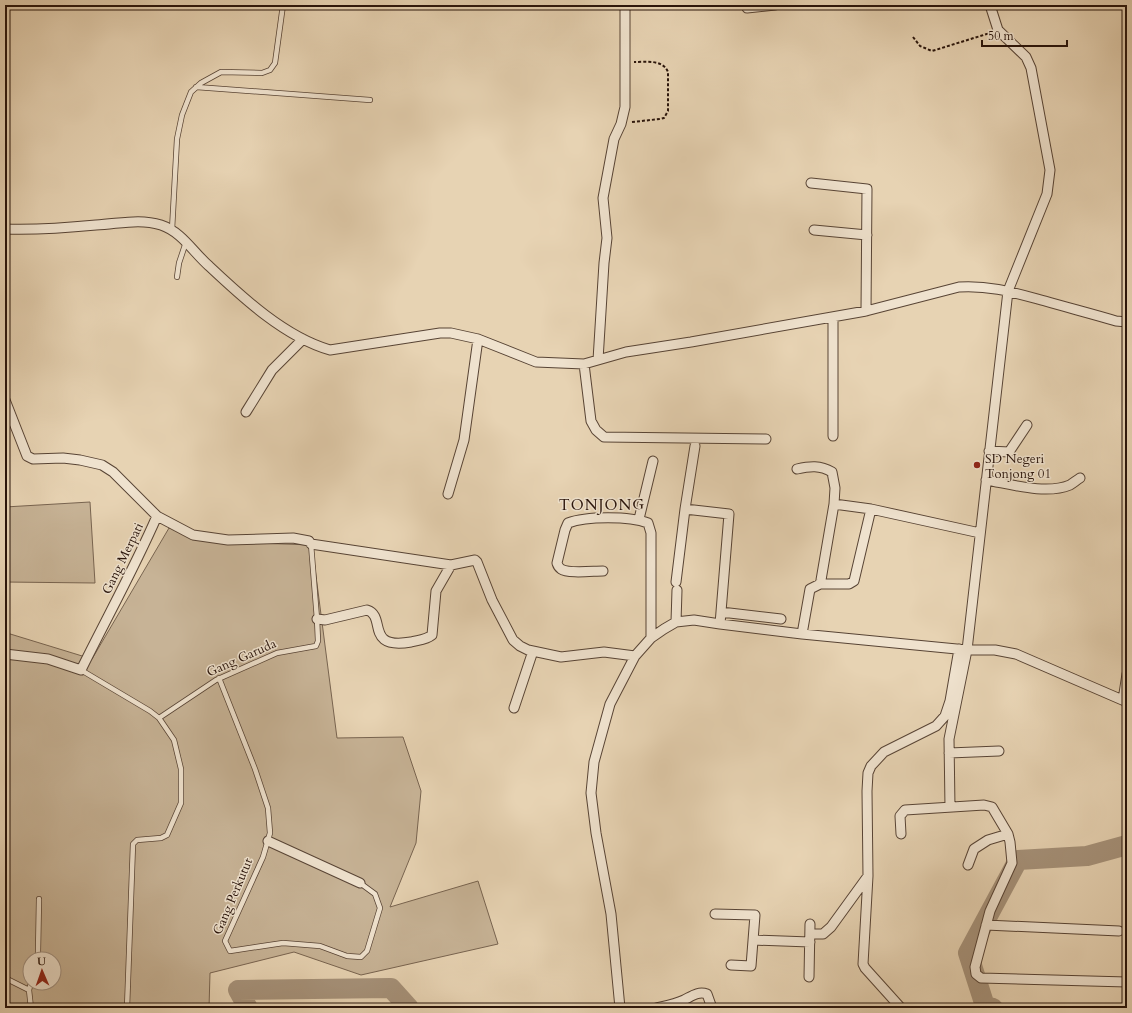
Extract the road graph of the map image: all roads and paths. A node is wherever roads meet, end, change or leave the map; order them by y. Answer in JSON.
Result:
{"nodes":[{"id":1,"x":283,"y":5,"type":"edge"},
{"id":2,"x":625,"y":5,"type":"edge"},
{"id":3,"x":747,"y":5,"type":"edge"},
{"id":4,"x":775,"y":5,"type":"edge"},
{"id":5,"x":990,"y":5,"type":"edge"},
{"id":6,"x":998,"y":30,"type":"junction"},
{"id":7,"x":913,"y":37,"type":"dead end"},
{"id":8,"x":625,"y":62,"type":"junction"},
{"id":9,"x":196,"y":87,"type":"junction"},
{"id":10,"x":370,"y":100,"type":"dead end"},
{"id":11,"x":621,"y":124,"type":"junction"},
{"id":12,"x":811,"y":183,"type":"dead end"},
{"id":13,"x":5,"y":229,"type":"edge"},
{"id":14,"x":172,"y":230,"type":"junction"},
{"id":15,"x":814,"y":230,"type":"dead end"},
{"id":16,"x":867,"y":235,"type":"junction"},
{"id":17,"x":186,"y":241,"type":"junction"},
{"id":18,"x":178,"y":277,"type":"dead end"},
{"id":19,"x":1008,"y":291,"type":"junction"},
{"id":20,"x":866,"y":311,"type":"junction"},
{"id":21,"x":833,"y":317,"type":"junction"},
{"id":22,"x":1127,"y":322,"type":"edge"},
{"id":23,"x":303,"y":339,"type":"junction"},
{"id":24,"x":478,"y":339,"type":"junction"},
{"id":25,"x":598,"y":360,"type":"junction"},
{"id":26,"x":584,"y":364,"type":"junction"},
{"id":27,"x":5,"y":400,"type":"edge"},
{"id":28,"x":246,"y":412,"type":"dead end"},
{"id":29,"x":1027,"y":425,"type":"dead end"},
{"id":30,"x":833,"y":436,"type":"dead end"},
{"id":31,"x":766,"y":439,"type":"dead end"},
{"id":32,"x":695,"y":446,"type":"dead end"},
{"id":33,"x":989,"y":451,"type":"junction"},
{"id":34,"x":652,"y":461,"type":"dead end"},
{"id":35,"x":797,"y":469,"type":"dead end"},
{"id":36,"x":1080,"y":478,"type":"dead end"},
{"id":37,"x":986,"y":480,"type":"junction"},
{"id":38,"x":448,"y":494,"type":"dead end"},
{"id":39,"x":834,"y":504,"type":"junction"},
{"id":40,"x":685,"y":509,"type":"junction"},
{"id":41,"x":871,"y":510,"type":"junction"},
{"id":42,"x":157,"y":516,"type":"junction"},
{"id":43,"x":639,"y":519,"type":"junction"},
{"id":44,"x":980,"y":533,"type":"junction"},
{"id":45,"x":311,"y":544,"type":"junction"},
{"id":46,"x":451,"y":565,"type":"junction"},
{"id":47,"x":603,"y":571,"type":"dead end"},
{"id":48,"x":820,"y":584,"type":"junction"},
{"id":49,"x":721,"y":612,"type":"junction"},
{"id":50,"x":317,"y":619,"type":"junction"},
{"id":51,"x":781,"y":619,"type":"dead end"},
{"id":52,"x":676,"y":622,"type":"junction"},
{"id":53,"x":720,"y":624,"type":"junction"},
{"id":54,"x":802,"y":634,"type":"junction"},
{"id":55,"x":651,"y":638,"type":"junction"},
{"id":56,"x":963,"y":649,"type":"junction"},
{"id":57,"x":533,"y":651,"type":"junction"},
{"id":58,"x":5,"y":654,"type":"edge"},
{"id":59,"x":635,"y":656,"type":"junction"},
{"id":60,"x":81,"y":670,"type":"junction"},
{"id":61,"x":1127,"y":674,"type":"edge"},
{"id":62,"x":219,"y":678,"type":"junction"},
{"id":63,"x":1125,"y":701,"type":"edge"},
{"id":64,"x":514,"y":708,"type":"dead end"},
{"id":65,"x":159,"y":718,"type":"junction"},
{"id":66,"x":999,"y":751,"type":"dead end"},
{"id":67,"x":949,"y":753,"type":"junction"},
{"id":68,"x":950,"y":807,"type":"junction"},
{"id":69,"x":901,"y":834,"type":"dead end"},
{"id":70,"x":1009,"y":838,"type":"junction"},
{"id":71,"x":268,"y":841,"type":"junction"},
{"id":72,"x":968,"y":864,"type":"dead end"},
{"id":73,"x":868,"y":876,"type":"junction"},
{"id":74,"x":360,"y":883,"type":"joint"},
{"id":75,"x":39,"y":899,"type":"dead end"},
{"id":76,"x":715,"y":914,"type":"dead end"},
{"id":77,"x":810,"y":924,"type":"dead end"},
{"id":78,"x":986,"y":926,"type":"junction"},
{"id":79,"x":1119,"y":931,"type":"dead end"},
{"id":80,"x":810,"y":938,"type":"junction"},
{"id":81,"x":753,"y":940,"type":"junction"},
{"id":82,"x":38,"y":951,"type":"edge"},
{"id":83,"x":731,"y":965,"type":"dead end"},
{"id":84,"x":810,"y":977,"type":"dead end"},
{"id":85,"x":5,"y":978,"type":"edge"},
{"id":86,"x":1127,"y":982,"type":"edge"},
{"id":87,"x":22,"y":986,"type":"edge"},
{"id":88,"x":29,"y":991,"type":"edge"},
{"id":89,"x":31,"y":1008,"type":"edge"},
{"id":90,"x":127,"y":1008,"type":"edge"},
{"id":91,"x":620,"y":1008,"type":"edge"},
{"id":92,"x":656,"y":1008,"type":"edge"},
{"id":93,"x":712,"y":1008,"type":"edge"},
{"id":94,"x":901,"y":1008,"type":"edge"}],
"edges":[{"from":1,"to":9,"type":"lane"},
{"from":2,"to":8,"type":"street"},
{"from":3,"to":4,"type":"street"},
{"from":5,"to":6,"type":"street"},
{"from":6,"to":7,"type":"path"},
{"from":6,"to":19,"type":"street"},
{"from":8,"to":11,"type":"street"},
{"from":8,"to":11,"type":"path"},
{"from":9,"to":10,"type":"lane"},
{"from":9,"to":14,"type":"lane"},
{"from":11,"to":25,"type":"street"},
{"from":12,"to":16,"type":"street"},
{"from":13,"to":14,"type":"street"},
{"from":14,"to":17,"type":"street"},
{"from":15,"to":16,"type":"street"},
{"from":16,"to":20,"type":"street"},
{"from":17,"to":18,"type":"lane"},
{"from":17,"to":23,"type":"street"},
{"from":19,"to":20,"type":"street"},
{"from":19,"to":22,"type":"street"},
{"from":19,"to":33,"type":"street"},
{"from":20,"to":21,"type":"street"},
{"from":21,"to":25,"type":"street"},
{"from":21,"to":30,"type":"street"},
{"from":23,"to":24,"type":"street"},
{"from":23,"to":28,"type":"street"},
{"from":24,"to":26,"type":"street"},
{"from":24,"to":38,"type":"street"},
{"from":25,"to":26,"type":"street"},
{"from":26,"to":31,"type":"street"},
{"from":27,"to":42,"type":"street"},
{"from":29,"to":33,"type":"street"},
{"from":32,"to":40,"type":"street"},
{"from":33,"to":37,"type":"street"},
{"from":34,"to":43,"type":"street"},
{"from":35,"to":39,"type":"street"},
{"from":36,"to":37,"type":"street"},
{"from":37,"to":44,"type":"street"},
{"from":39,"to":41,"type":"street"},
{"from":39,"to":48,"type":"street"},
{"from":40,"to":49,"type":"street"},
{"from":40,"to":52,"type":"street"},
{"from":41,"to":44,"type":"street"},
{"from":41,"to":48,"type":"street"},
{"from":42,"to":45,"type":"street","name":"Gang Merpati"},
{"from":42,"to":60,"type":"street","name":"Gang Merpati"},
{"from":43,"to":47,"type":"street"},
{"from":43,"to":55,"type":"street"},
{"from":44,"to":56,"type":"street"},
{"from":45,"to":46,"type":"street","name":"Gang Merpati"},
{"from":45,"to":50,"type":"lane","name":"Gang Garuda"},
{"from":46,"to":50,"type":"street"},
{"from":46,"to":57,"type":"street"},
{"from":48,"to":54,"type":"street"},
{"from":49,"to":51,"type":"street"},
{"from":49,"to":53,"type":"street"},
{"from":50,"to":62,"type":"lane","name":"Gang Garuda"},
{"from":52,"to":53,"type":"street"},
{"from":52,"to":55,"type":"street"},
{"from":53,"to":54,"type":"street"},
{"from":54,"to":56,"type":"street"},
{"from":55,"to":59,"type":"street"},
{"from":56,"to":63,"type":"street"},
{"from":56,"to":67,"type":"street"},
{"from":56,"to":73,"type":"street"},
{"from":57,"to":59,"type":"street"},
{"from":57,"to":64,"type":"street"},
{"from":58,"to":60,"type":"street"},
{"from":59,"to":91,"type":"street"},
{"from":60,"to":65,"type":"lane"},
{"from":61,"to":63,"type":"street"},
{"from":62,"to":65,"type":"lane","name":"Gang Garuda"},
{"from":62,"to":71,"type":"lane","name":"Gang Perkutut"},
{"from":65,"to":90,"type":"lane"},
{"from":66,"to":67,"type":"street"},
{"from":67,"to":68,"type":"street"},
{"from":68,"to":69,"type":"street"},
{"from":68,"to":70,"type":"street"},
{"from":70,"to":72,"type":"street"},
{"from":70,"to":78,"type":"street"},
{"from":71,"to":74,"type":"street","name":"Gang Perkutut"},
{"from":71,"to":74,"type":"lane","name":"Gang Perkutut"},
{"from":73,"to":80,"type":"street"},
{"from":73,"to":94,"type":"street"},
{"from":75,"to":82,"type":"lane"},
{"from":76,"to":81,"type":"street"},
{"from":77,"to":80,"type":"street"},
{"from":78,"to":79,"type":"street"},
{"from":78,"to":86,"type":"street"},
{"from":80,"to":81,"type":"street"},
{"from":80,"to":84,"type":"street"},
{"from":81,"to":83,"type":"street"},
{"from":85,"to":87,"type":"lane"},
{"from":88,"to":89,"type":"lane"},
{"from":92,"to":93,"type":"street"}]}
